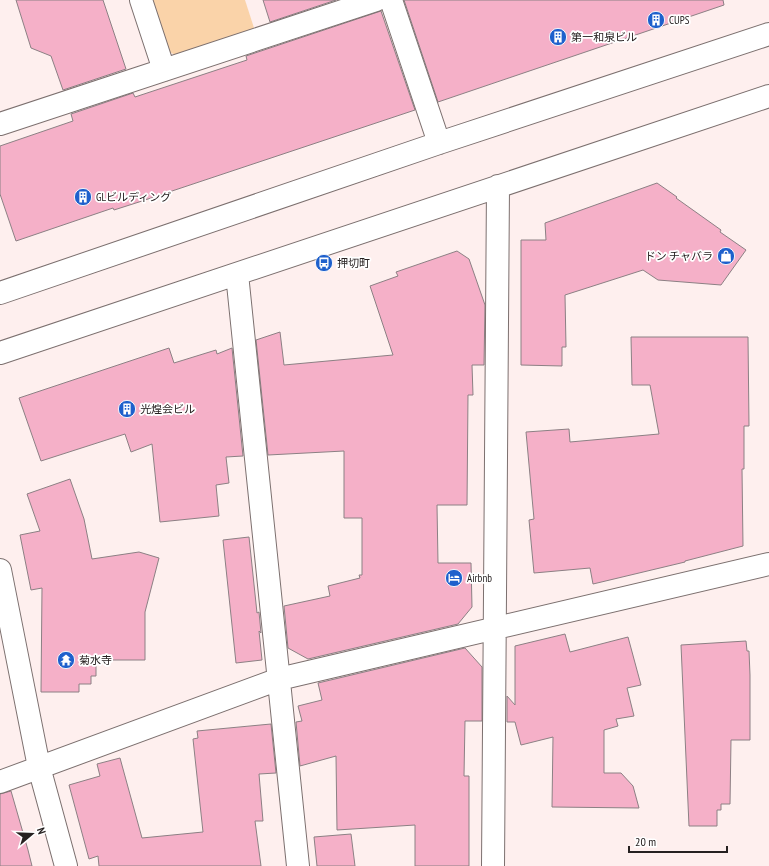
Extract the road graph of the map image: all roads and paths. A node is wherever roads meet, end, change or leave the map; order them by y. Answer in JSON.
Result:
{"nodes":[{"id":1,"x":141,"y":0,"type":"edge"},
{"id":2,"x":376,"y":0,"type":"edge"},
{"id":3,"x":391,"y":0,"type":"edge"},
{"id":4,"x":769,"y":34,"type":"edge"},
{"id":5,"x":164,"y":70,"type":"junction"},
{"id":6,"x":769,"y":96,"type":"edge"},
{"id":7,"x":0,"y":124,"type":"edge"},
{"id":8,"x":439,"y":143,"type":"junction"},
{"id":9,"x":498,"y":186,"type":"junction"},
{"id":10,"x":237,"y":274,"type":"junction"},
{"id":11,"x":0,"y":293,"type":"edge"},
{"id":12,"x":0,"y":353,"type":"edge"},
{"id":13,"x":769,"y":564,"type":"edge"},
{"id":14,"x":0,"y":570,"type":"edge"},
{"id":15,"x":495,"y":628,"type":"junction"},
{"id":16,"x":279,"y":679,"type":"junction"},
{"id":17,"x":39,"y":767,"type":"junction"},
{"id":18,"x":0,"y":782,"type":"edge"},
{"id":19,"x":66,"y":866,"type":"edge"},
{"id":20,"x":298,"y":866,"type":"edge"},
{"id":21,"x":493,"y":866,"type":"edge"}],
"edges":[{"from":1,"to":5,"type":"street"},
{"from":2,"to":5,"type":"street"},
{"from":3,"to":8,"type":"street"},
{"from":4,"to":8,"type":"street"},
{"from":5,"to":7,"type":"street"},
{"from":6,"to":9,"type":"street"},
{"from":8,"to":11,"type":"street"},
{"from":9,"to":10,"type":"street"},
{"from":9,"to":15,"type":"street"},
{"from":10,"to":12,"type":"street"},
{"from":10,"to":16,"type":"street"},
{"from":13,"to":15,"type":"street"},
{"from":14,"to":17,"type":"street"},
{"from":15,"to":16,"type":"street"},
{"from":15,"to":21,"type":"street"},
{"from":16,"to":17,"type":"street"},
{"from":16,"to":20,"type":"street"},
{"from":17,"to":18,"type":"street"},
{"from":17,"to":19,"type":"street"}]}
